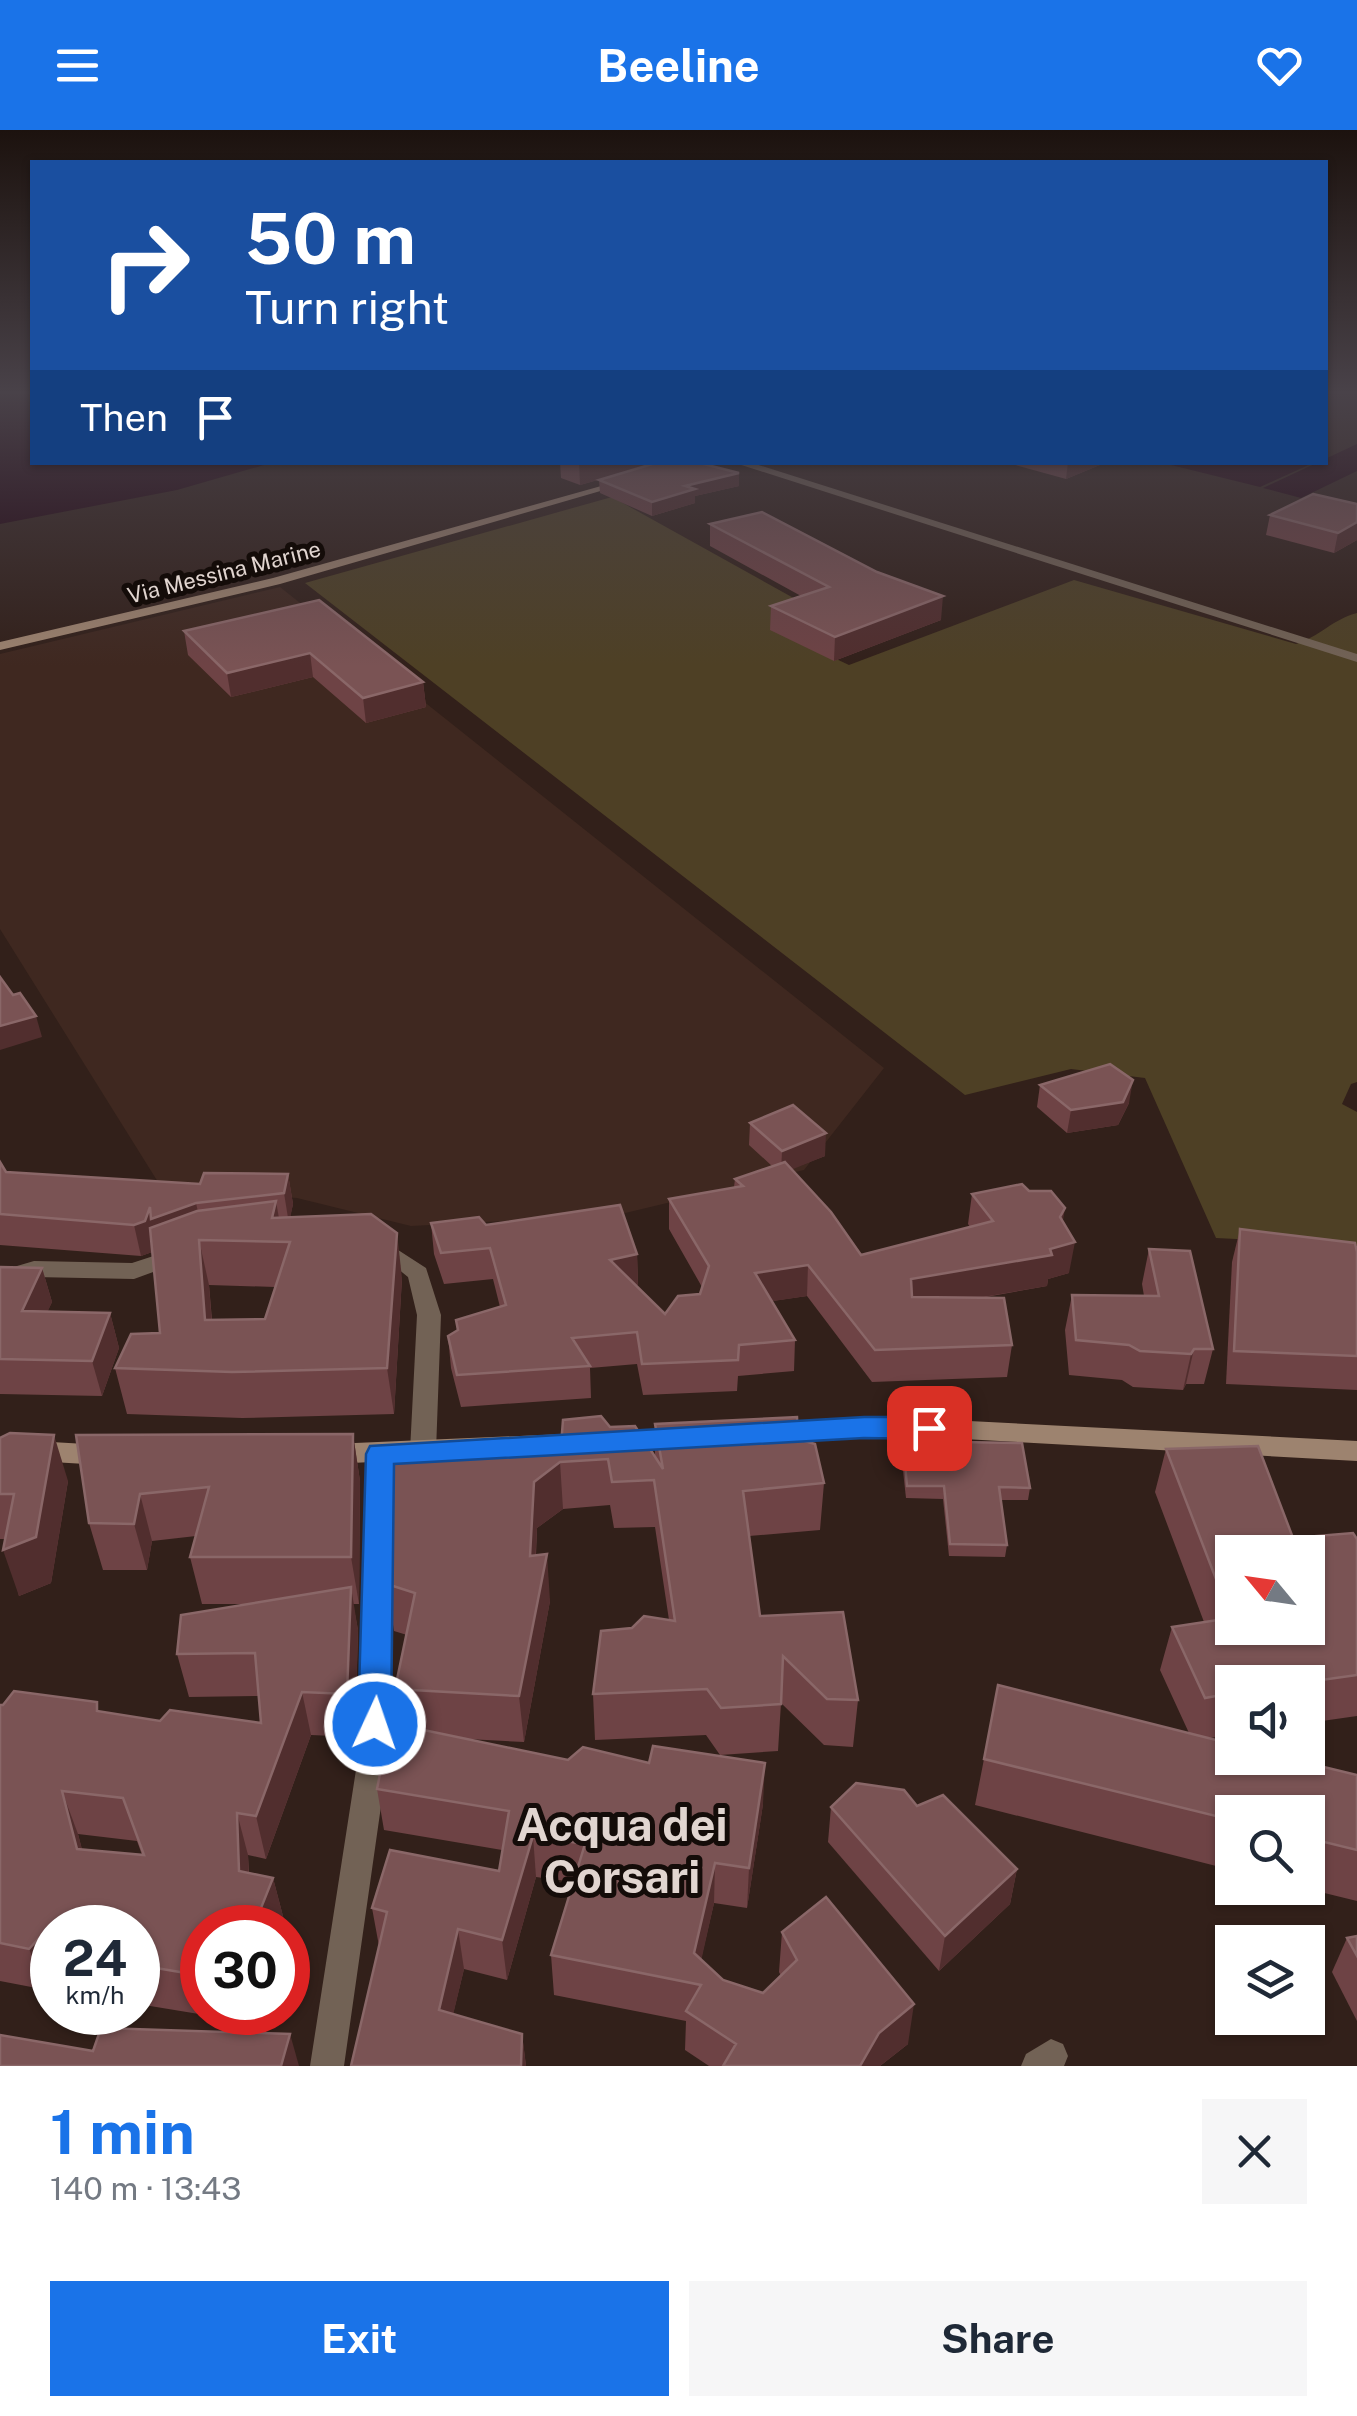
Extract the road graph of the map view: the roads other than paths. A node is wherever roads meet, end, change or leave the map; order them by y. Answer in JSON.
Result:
{"nodes":[{"id":1,"x":615,"y":485,"type":"edge"},
{"id":2,"x":811,"y":485,"type":"edge"},
{"id":3,"x":0,"y":646,"type":"edge"},
{"id":4,"x":1357,"y":658,"type":"edge"},
{"id":5,"x":348,"y":1238,"type":"edge"},
{"id":6,"x":204,"y":1245,"type":"edge"},
{"id":7,"x":0,"y":1279,"type":"edge"},
{"id":8,"x":738,"y":1434,"type":"edge"},
{"id":9,"x":699,"y":1436,"type":"edge"},
{"id":10,"x":0,"y":1450,"type":"edge"},
{"id":11,"x":423,"y":1451,"type":"junction"},
{"id":12,"x":1357,"y":1451,"type":"edge"},
{"id":13,"x":302,"y":1454,"type":"edge"},
{"id":14,"x":380,"y":1454,"type":"junction"},
{"id":15,"x":127,"y":1456,"type":"edge"},
{"id":16,"x":327,"y":2066,"type":"edge"}],
"edges":[{"from":1,"to":3,"type":"main road","name":"Via Messina Marine"},
{"from":2,"to":4,"type":"street"},
{"from":5,"to":11,"type":"street"},
{"from":6,"to":7,"type":"street"},
{"from":8,"to":12,"type":"main road"},
{"from":9,"to":11,"type":"main road"},
{"from":10,"to":15,"type":"main road"},
{"from":11,"to":14,"type":"main road"},
{"from":13,"to":14,"type":"main road"},
{"from":14,"to":16,"type":"street"}]}
